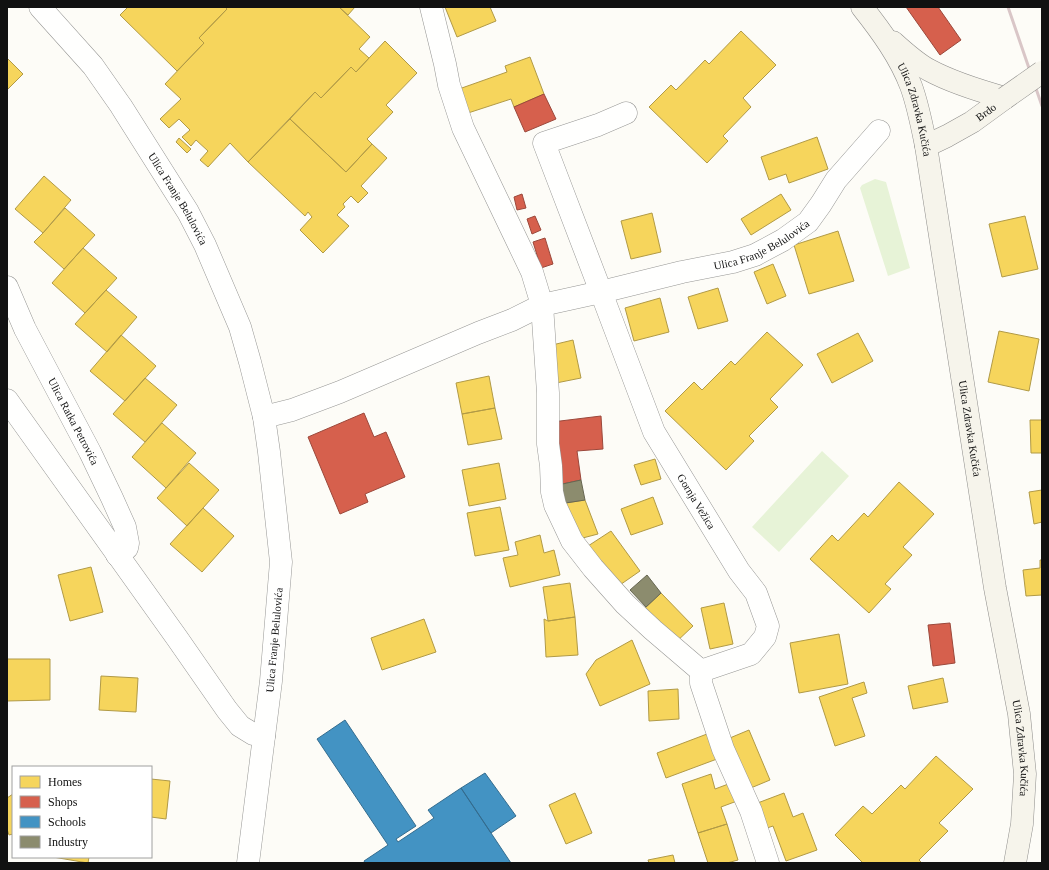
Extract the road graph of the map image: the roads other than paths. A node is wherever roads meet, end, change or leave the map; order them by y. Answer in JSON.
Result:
{"nodes":[{"id":1,"x":40,"y":7,"type":"edge"},
{"id":2,"x":431,"y":7,"type":"edge"},
{"id":3,"x":862,"y":7,"type":"edge"},
{"id":4,"x":877,"y":27,"type":"junction"},
{"id":5,"x":1042,"y":72,"type":"edge"},
{"id":6,"x":1005,"y":98,"type":"junction"},
{"id":7,"x":626,"y":113,"type":"dead end"},
{"id":8,"x":879,"y":131,"type":"dead end"},
{"id":9,"x":926,"y":146,"type":"junction"},
{"id":10,"x":7,"y":287,"type":"edge"},
{"id":11,"x":601,"y":292,"type":"junction"},
{"id":12,"x":542,"y":305,"type":"junction"},
{"id":13,"x":7,"y":400,"type":"edge"},
{"id":14,"x":264,"y":418,"type":"junction"},
{"id":15,"x":117,"y":555,"type":"junction"},
{"id":16,"x":701,"y":671,"type":"junction"},
{"id":17,"x":264,"y":736,"type":"junction"},
{"id":18,"x":248,"y":863,"type":"edge"},
{"id":19,"x":768,"y":863,"type":"edge"},
{"id":20,"x":1015,"y":863,"type":"edge"}],
"edges":[{"from":1,"to":14,"type":"street","name":"Ulica Franje Belulovića"},
{"from":2,"to":12,"type":"street"},
{"from":3,"to":4,"type":"main road","name":"Ulica Zdravka Kučića"},
{"from":4,"to":6,"type":"main road"},
{"from":4,"to":9,"type":"main road","name":"Ulica Zdravka Kučića"},
{"from":5,"to":6,"type":"main road","name":"Brdo","bridge":true},
{"from":6,"to":9,"type":"main road","name":"Brdo"},
{"from":7,"to":11,"type":"street"},
{"from":8,"to":11,"type":"street","name":"Ulica Franje Belulovića"},
{"from":9,"to":20,"type":"main road","name":"Ulica Zdravka Kučića"},
{"from":10,"to":15,"type":"street","name":"Ulica Ratka Petrovića"},
{"from":11,"to":12,"type":"street","name":"Ulica Franje Belulovića"},
{"from":11,"to":16,"type":"street","name":"Gornja Vežica"},
{"from":12,"to":14,"type":"street","name":"Ulica Franje Belulovića"},
{"from":12,"to":16,"type":"street"},
{"from":13,"to":15,"type":"street"},
{"from":14,"to":17,"type":"street","name":"Ulica Franje Belulovića"},
{"from":15,"to":17,"type":"street"},
{"from":16,"to":19,"type":"street"},
{"from":17,"to":18,"type":"street","name":"Ulica Franje Belulovića"}]}
